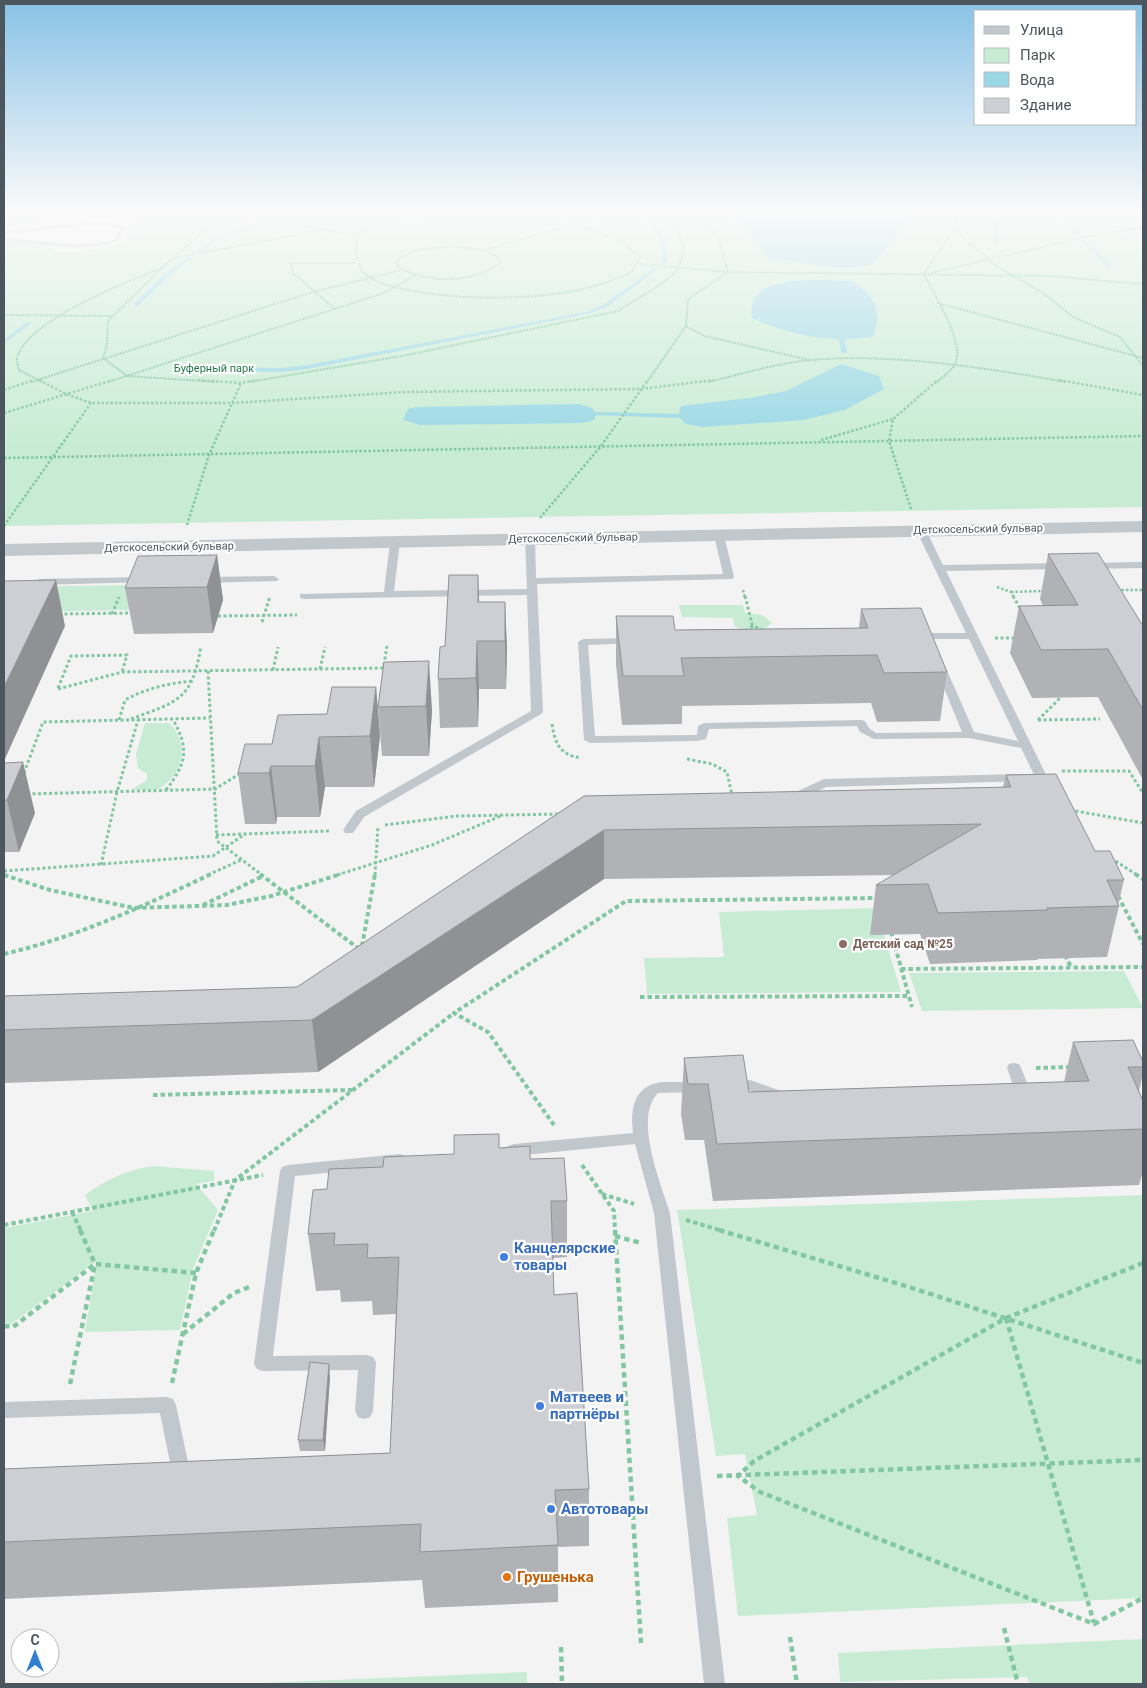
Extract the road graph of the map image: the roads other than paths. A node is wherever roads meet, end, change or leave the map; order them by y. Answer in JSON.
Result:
{"nodes":[{"id":1,"x":1143,"y":526,"type":"edge"},
{"id":2,"x":533,"y":530,"type":"junction"},
{"id":3,"x":921,"y":530,"type":"junction"},
{"id":4,"x":719,"y":535,"type":"junction"},
{"id":5,"x":395,"y":542,"type":"junction"},
{"id":6,"x":4,"y":550,"type":"edge"},
{"id":7,"x":1143,"y":565,"type":"edge"},
{"id":8,"x":940,"y":568,"type":"junction"},
{"id":9,"x":274,"y":578,"type":"road end"},
{"id":10,"x":156,"y":580,"type":"edge"},
{"id":11,"x":194,"y":580,"type":"edge"},
{"id":12,"x":32,"y":582,"type":"edge"},
{"id":13,"x":532,"y":586,"type":"junction"},
{"id":14,"x":389,"y":594,"type":"junction"},
{"id":15,"x":304,"y":596,"type":"dead end"},
{"id":16,"x":908,"y":636,"type":"edge"},
{"id":17,"x":974,"y":637,"type":"junction"},
{"id":18,"x":642,"y":641,"type":"edge"},
{"id":19,"x":931,"y":645,"type":"junction"},
{"id":20,"x":969,"y":735,"type":"junction"},
{"id":21,"x":1027,"y":746,"type":"junction"},
{"id":22,"x":1040,"y":774,"type":"junction"},
{"id":23,"x":777,"y":796,"type":"edge"},
{"id":24,"x":1067,"y":809,"type":"edge"},
{"id":25,"x":349,"y":830,"type":"road end"},
{"id":26,"x":1014,"y":1068,"type":"road end"},
{"id":27,"x":1003,"y":1093,"type":"edge"},
{"id":28,"x":796,"y":1098,"type":"edge"},
{"id":29,"x":641,"y":1138,"type":"junction"},
{"id":30,"x":500,"y":1151,"type":"edge"},
{"id":31,"x":413,"y":1159,"type":"edge"},
{"id":32,"x":4,"y":1410,"type":"edge"},
{"id":33,"x":364,"y":1411,"type":"dead end"},
{"id":34,"x":161,"y":1468,"type":"edge"},
{"id":35,"x":715,"y":1684,"type":"edge"}],
"edges":[{"from":1,"to":3,"type":"street","name":"Детскосельский бульвар"},
{"from":2,"to":4,"type":"street","name":"Детскосельский бульвар"},
{"from":2,"to":5,"type":"street","name":"Детскосельский бульвар"},
{"from":2,"to":13,"type":"lane"},
{"from":3,"to":4,"type":"street","name":"Детскосельский бульвар"},
{"from":3,"to":8,"type":"lane"},
{"from":4,"to":13,"type":"lane"},
{"from":5,"to":6,"type":"street","name":"Детскосельский бульвар"},
{"from":5,"to":14,"type":"lane"},
{"from":7,"to":8,"type":"lane"},
{"from":8,"to":17,"type":"lane"},
{"from":9,"to":11,"type":"lane"},
{"from":10,"to":12,"type":"lane"},
{"from":13,"to":14,"type":"lane"},
{"from":13,"to":25,"type":"lane"},
{"from":14,"to":15,"type":"lane"},
{"from":16,"to":19,"type":"lane"},
{"from":17,"to":19,"type":"lane"},
{"from":17,"to":21,"type":"lane"},
{"from":18,"to":20,"type":"lane"},
{"from":19,"to":20,"type":"lane"},
{"from":20,"to":21,"type":"lane"},
{"from":21,"to":22,"type":"lane"},
{"from":22,"to":23,"type":"lane"},
{"from":22,"to":24,"type":"lane"},
{"from":26,"to":27,"type":"lane"},
{"from":28,"to":29,"type":"lane"},
{"from":29,"to":30,"type":"lane"},
{"from":29,"to":35,"type":"lane"},
{"from":31,"to":33,"type":"lane"},
{"from":32,"to":34,"type":"lane"}]}
